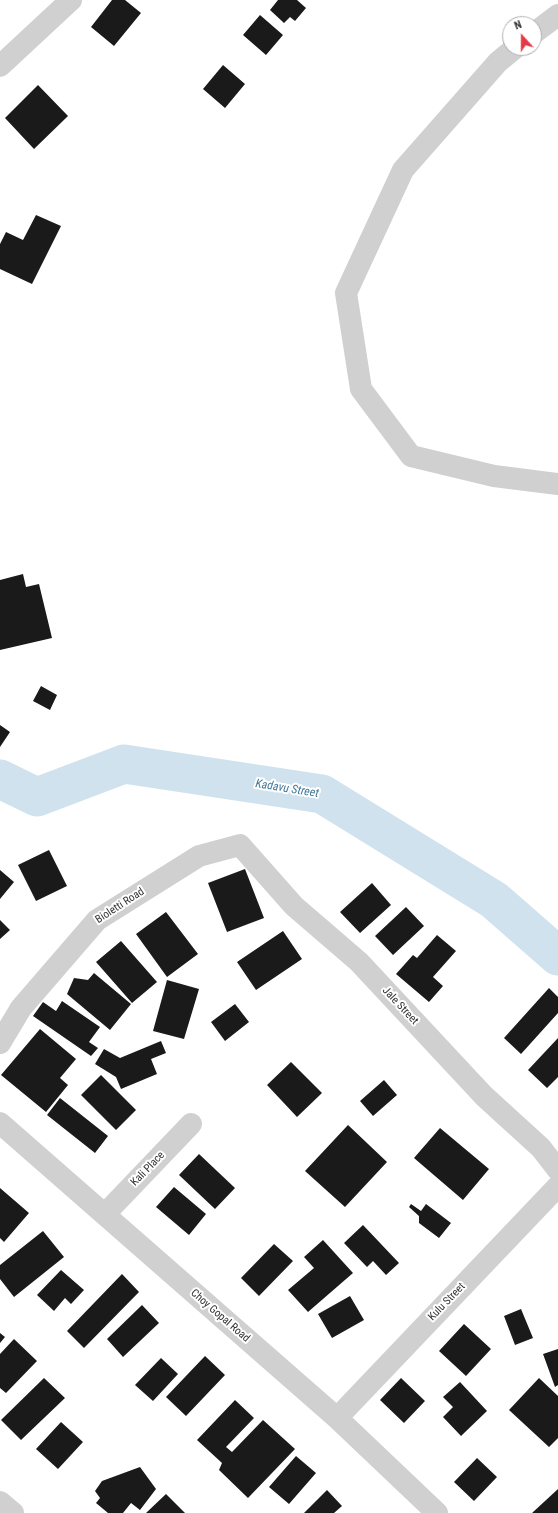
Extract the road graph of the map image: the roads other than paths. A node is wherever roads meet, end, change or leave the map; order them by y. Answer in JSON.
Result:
{"nodes":[{"id":1,"x":71,"y":0,"type":"edge"},
{"id":2,"x":558,"y":15,"type":"edge"},
{"id":3,"x":542,"y":27,"type":"edge"},
{"id":4,"x":505,"y":56,"type":"edge"},
{"id":5,"x":0,"y":66,"type":"edge"},
{"id":6,"x":558,"y":484,"type":"edge"},
{"id":7,"x":240,"y":845,"type":"joint"},
{"id":8,"x":0,"y":1043,"type":"edge"},
{"id":9,"x":0,"y":1123,"type":"edge"},
{"id":10,"x":191,"y":1124,"type":"dead end"},
{"id":11,"x":558,"y":1170,"type":"edge"},
{"id":12,"x":558,"y":1186,"type":"edge"},
{"id":13,"x":105,"y":1214,"type":"junction"},
{"id":14,"x":337,"y":1418,"type":"junction"},
{"id":15,"x":0,"y":1502,"type":"edge"},
{"id":16,"x":13,"y":1513,"type":"edge"},
{"id":17,"x":437,"y":1513,"type":"edge"}],
"edges":[{"from":1,"to":5,"type":"street"},
{"from":2,"to":3,"type":"street"},
{"from":4,"to":6,"type":"street"},
{"from":7,"to":8,"type":"street","name":"Bioletti Road"},
{"from":7,"to":11,"type":"street","name":"Jale Street"},
{"from":9,"to":13,"type":"street","name":"Choy Gopal Road"},
{"from":10,"to":13,"type":"street","name":"Kali Place"},
{"from":12,"to":14,"type":"street","name":"Kulu Street"},
{"from":13,"to":14,"type":"street","name":"Choy Gopal Road"},
{"from":14,"to":17,"type":"street","name":"Choy Gopal Road"},
{"from":15,"to":16,"type":"street"}]}
